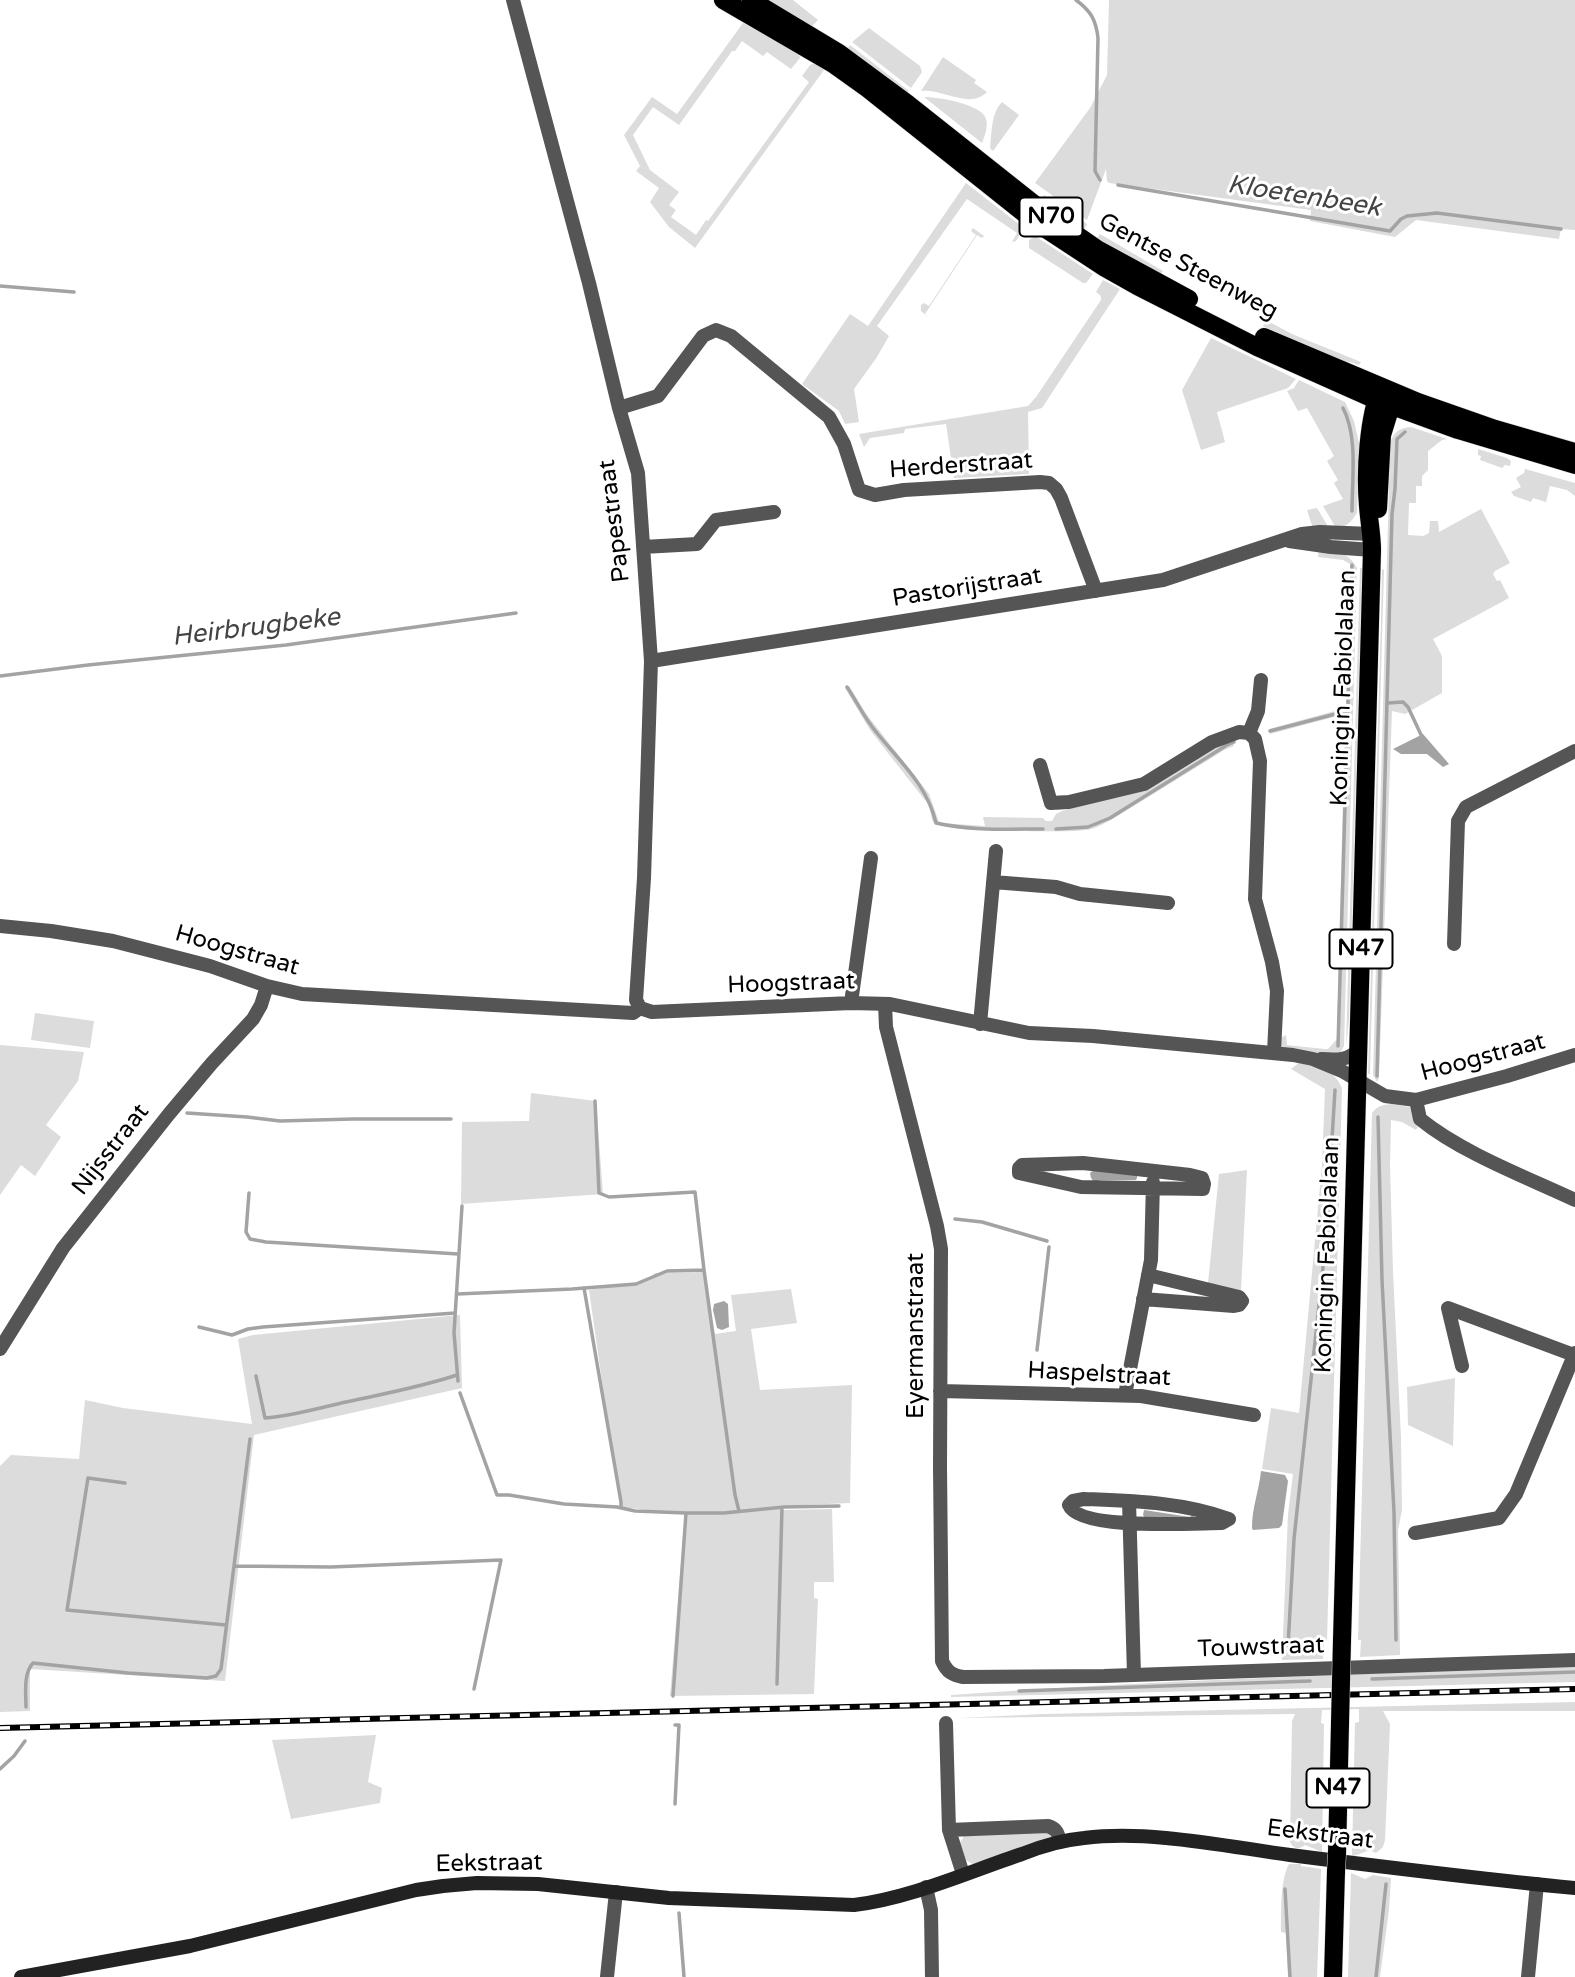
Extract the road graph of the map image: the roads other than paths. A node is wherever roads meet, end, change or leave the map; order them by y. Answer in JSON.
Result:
{"nodes":[{"id":1,"x":513,"y":0,"type":"edge"},
{"id":2,"x":723,"y":0,"type":"edge"},
{"id":3,"x":751,"y":0,"type":"edge"},
{"id":4,"x":1385,"y":396,"type":"junction"},
{"id":5,"x":619,"y":408,"type":"junction"},
{"id":6,"x":1575,"y":452,"type":"edge"},
{"id":7,"x":1567,"y":463,"type":"edge"},
{"id":8,"x":774,"y":512,"type":"dead end"},
{"id":9,"x":1372,"y":542,"type":"junction"},
{"id":10,"x":643,"y":547,"type":"junction"},
{"id":11,"x":1096,"y":591,"type":"junction"},
{"id":12,"x":651,"y":661,"type":"junction"},
{"id":13,"x":1261,"y":680,"type":"dead end"},
{"id":14,"x":1248,"y":733,"type":"junction"},
{"id":15,"x":1575,"y":751,"type":"edge"},
{"id":16,"x":1040,"y":765,"type":"dead end"},
{"id":17,"x":996,"y":851,"type":"dead end"},
{"id":18,"x":870,"y":858,"type":"dead end"},
{"id":19,"x":993,"y":882,"type":"junction"},
{"id":20,"x":1168,"y":903,"type":"dead end"},
{"id":21,"x":0,"y":926,"type":"edge"},
{"id":22,"x":1454,"y":944,"type":"dead end"},
{"id":23,"x":267,"y":986,"type":"junction"},
{"id":24,"x":851,"y":1003,"type":"junction"},
{"id":25,"x":885,"y":1004,"type":"junction"},
{"id":26,"x":640,"y":1008,"type":"junction"},
{"id":27,"x":980,"y":1024,"type":"junction"},
{"id":28,"x":1359,"y":1049,"type":"junction"},
{"id":29,"x":1274,"y":1052,"type":"junction"},
{"id":30,"x":1575,"y":1055,"type":"edge"},
{"id":31,"x":1313,"y":1059,"type":"junction"},
{"id":32,"x":1358,"y":1082,"type":"junction"},
{"id":33,"x":1416,"y":1100,"type":"junction"},
{"id":34,"x":1083,"y":1163,"type":"junction"},
{"id":35,"x":1153,"y":1170,"type":"junction"},
{"id":36,"x":1081,"y":1187,"type":"junction"},
{"id":37,"x":1153,"y":1189,"type":"junction"},
{"id":38,"x":1575,"y":1200,"type":"edge"},
{"id":39,"x":1148,"y":1275,"type":"junction"},
{"id":40,"x":1143,"y":1299,"type":"junction"},
{"id":41,"x":0,"y":1349,"type":"edge"},
{"id":42,"x":1575,"y":1354,"type":"edge"},
{"id":43,"x":1462,"y":1366,"type":"dead end"},
{"id":44,"x":940,"y":1391,"type":"junction"},
{"id":45,"x":1125,"y":1395,"type":"junction"},
{"id":46,"x":1254,"y":1415,"type":"dead end"},
{"id":47,"x":1129,"y":1501,"type":"junction"},
{"id":48,"x":1129,"y":1524,"type":"junction"},
{"id":49,"x":1415,"y":1533,"type":"dead end"},
{"id":50,"x":1575,"y":1660,"type":"edge"},
{"id":51,"x":949,"y":1672,"type":"joint"},
{"id":52,"x":1135,"y":1675,"type":"junction"},
{"id":53,"x":946,"y":1723,"type":"dead end"},
{"id":54,"x":949,"y":1830,"type":"junction"},
{"id":55,"x":1060,"y":1842,"type":"junction"},
{"id":56,"x":963,"y":1874,"type":"junction"},
{"id":57,"x":1537,"y":1884,"type":"junction"},
{"id":58,"x":926,"y":1886,"type":"junction"},
{"id":59,"x":1575,"y":1888,"type":"edge"},
{"id":60,"x":616,"y":1892,"type":"junction"},
{"id":61,"x":21,"y":1977,"type":"edge"},
{"id":62,"x":607,"y":1977,"type":"edge"},
{"id":63,"x":932,"y":1977,"type":"edge"},
{"id":64,"x":1333,"y":1977,"type":"edge"},
{"id":65,"x":1528,"y":1977,"type":"edge"}],
"edges":[{"from":1,"to":5,"type":"street","name":"Papestraat"},
{"from":2,"to":4,"type":"main road","name":"Gentse Steenweg","number":"N70"},
{"from":3,"to":4,"type":"main road","name":"Gentse Steenweg","number":"N70"},
{"from":4,"to":6,"type":"main road","name":"Gentse Steenweg","number":"N70"},
{"from":4,"to":7,"type":"main road","name":"Gentse Steenweg","number":"N70"},
{"from":4,"to":9,"type":"main road","name":"Koningin Fabiolalaan","number":"N47"},
{"from":5,"to":10,"type":"street","name":"Papestraat"},
{"from":5,"to":11,"type":"street","name":"Herderstraat"},
{"from":8,"to":10,"type":"street"},
{"from":9,"to":11,"type":"street","name":"Pastorijstraat"},
{"from":9,"to":28,"type":"main road","name":"Koningin Fabiolalaan","number":"N47"},
{"from":10,"to":12,"type":"street","name":"Papestraat"},
{"from":11,"to":12,"type":"street","name":"Pastorijstraat"},
{"from":12,"to":26,"type":"street","name":"Papestraat"},
{"from":13,"to":14,"type":"street"},
{"from":14,"to":16,"type":"street"},
{"from":14,"to":29,"type":"street"},
{"from":15,"to":22,"type":"street"},
{"from":17,"to":19,"type":"street"},
{"from":18,"to":24,"type":"street"},
{"from":19,"to":20,"type":"street"},
{"from":19,"to":27,"type":"street"},
{"from":21,"to":23,"type":"street","name":"Hoogstraat"},
{"from":23,"to":26,"type":"street","name":"Hoogstraat"},
{"from":23,"to":41,"type":"street","name":"Nijsstraat"},
{"from":24,"to":25,"type":"street","name":"Hoogstraat"},
{"from":24,"to":26,"type":"street","name":"Hoogstraat"},
{"from":25,"to":27,"type":"street","name":"Hoogstraat"},
{"from":25,"to":44,"type":"street","name":"Eyermanstraat"},
{"from":27,"to":29,"type":"street","name":"Hoogstraat"},
{"from":28,"to":31,"type":"street"},
{"from":28,"to":32,"type":"main road","name":"Koningin Fabiolalaan","number":"N47"},
{"from":29,"to":31,"type":"street","name":"Hoogstraat"},
{"from":30,"to":33,"type":"street","name":"Hoogstraat"},
{"from":31,"to":32,"type":"street","name":"Hoogstraat"},
{"from":32,"to":33,"type":"street","name":"Hoogstraat"},
{"from":32,"to":64,"type":"main road","name":"Koningin Fabiolalaan","number":"N47","bridge":true},
{"from":33,"to":38,"type":"street"},
{"from":34,"to":35,"type":"street"},
{"from":34,"to":36,"type":"street"},
{"from":34,"to":36,"type":"street"},
{"from":35,"to":37,"type":"street"},
{"from":35,"to":37,"type":"street"},
{"from":36,"to":37,"type":"street"},
{"from":37,"to":39,"type":"street"},
{"from":39,"to":40,"type":"street"},
{"from":39,"to":40,"type":"street"},
{"from":40,"to":45,"type":"street"},
{"from":42,"to":43,"type":"street"},
{"from":42,"to":49,"type":"street"},
{"from":44,"to":45,"type":"street","name":"Haspelstraat"},
{"from":44,"to":51,"type":"street","name":"Eyermanstraat"},
{"from":45,"to":46,"type":"street","name":"Haspelstraat"},
{"from":47,"to":48,"type":"street"},
{"from":47,"to":48,"type":"street"},
{"from":47,"to":48,"type":"street"},
{"from":48,"to":52,"type":"street"},
{"from":50,"to":52,"type":"street","name":"Touwstraat"},
{"from":51,"to":52,"type":"street","name":"Touwstraat"},
{"from":53,"to":54,"type":"street"},
{"from":54,"to":55,"type":"street"},
{"from":54,"to":56,"type":"street"},
{"from":55,"to":56,"type":"street","name":"Eekstraat"},
{"from":55,"to":57,"type":"street","name":"Eekstraat"},
{"from":56,"to":58,"type":"street","name":"Eekstraat"},
{"from":57,"to":59,"type":"street","name":"Eekstraat"},
{"from":57,"to":65,"type":"street"},
{"from":58,"to":60,"type":"street","name":"Eekstraat"},
{"from":58,"to":63,"type":"street"},
{"from":60,"to":61,"type":"street","name":"Eekstraat"},
{"from":60,"to":62,"type":"street"}]}
